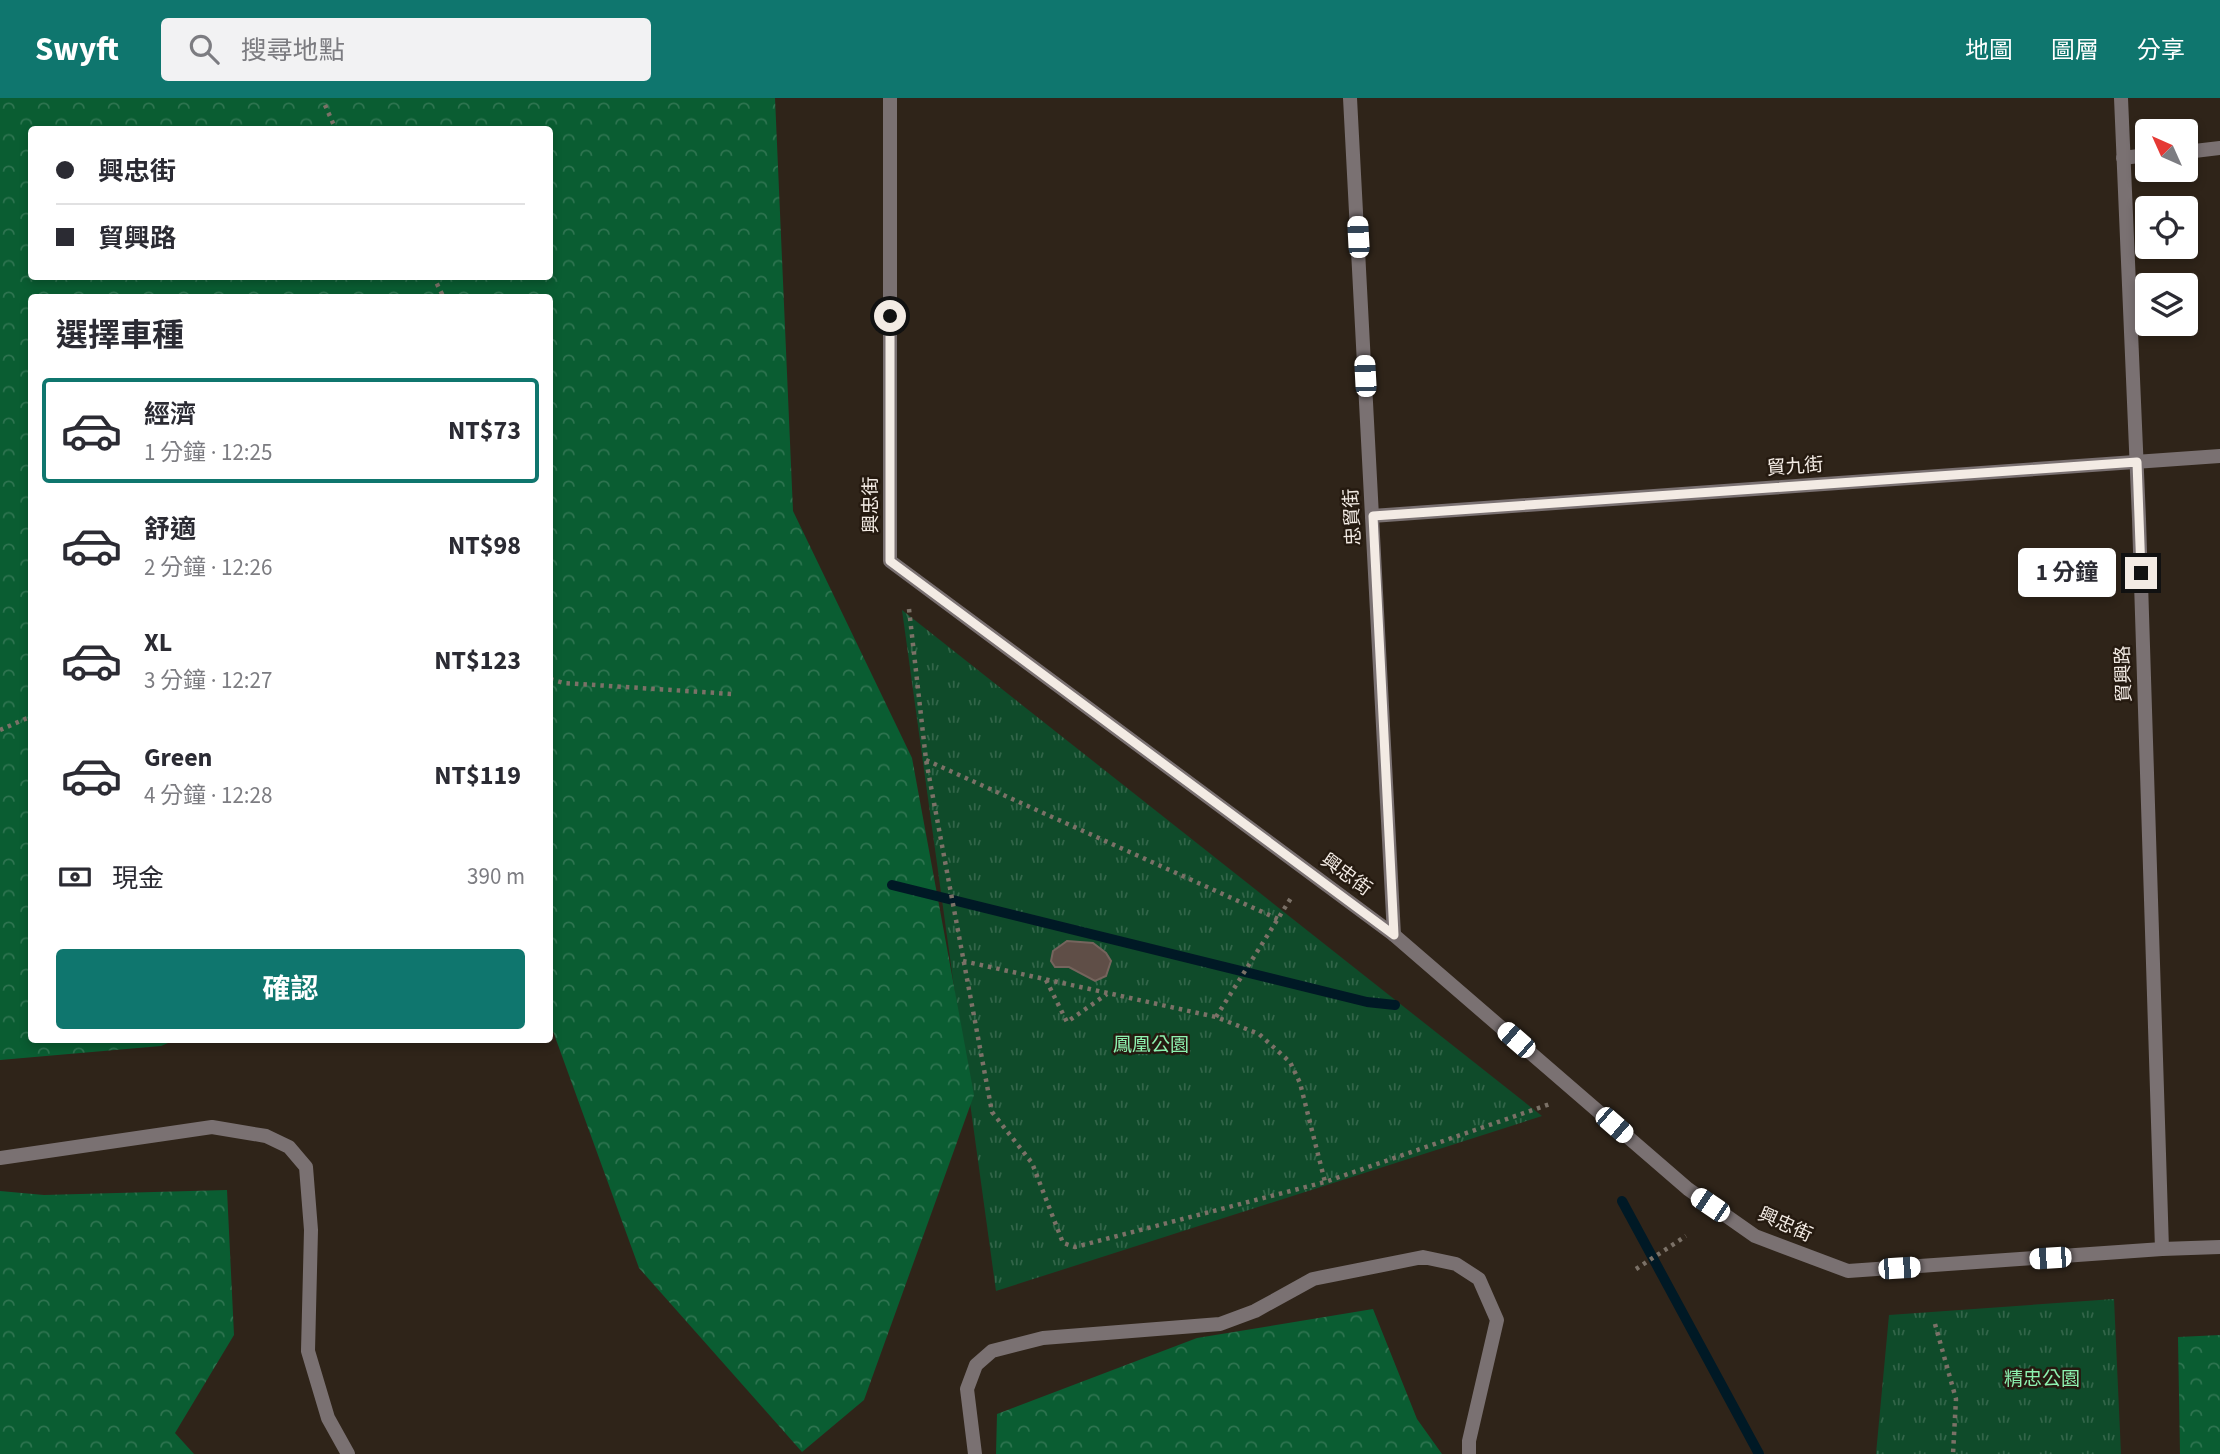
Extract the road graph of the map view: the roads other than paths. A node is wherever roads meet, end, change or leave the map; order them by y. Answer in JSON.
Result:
{"nodes":[{"id":1,"x":890,"y":98,"type":"edge"},
{"id":2,"x":1350,"y":98,"type":"edge"},
{"id":3,"x":2121,"y":98,"type":"edge"},
{"id":4,"x":2220,"y":148,"type":"edge"},
{"id":5,"x":2198,"y":151,"type":"edge"},
{"id":6,"x":2135,"y":156,"type":"edge"},
{"id":7,"x":2123,"y":158,"type":"junction"},
{"id":8,"x":2220,"y":456,"type":"edge"},
{"id":9,"x":2137,"y":462,"type":"junction"},
{"id":10,"x":1373,"y":516,"type":"junction"},
{"id":11,"x":1394,"y":935,"type":"junction"},
{"id":12,"x":0,"y":1158,"type":"edge"},
{"id":13,"x":2220,"y":1247,"type":"edge"},
{"id":14,"x":2162,"y":1249,"type":"junction"},
{"id":15,"x":348,"y":1454,"type":"edge"},
{"id":16,"x":975,"y":1454,"type":"edge"},
{"id":17,"x":1469,"y":1454,"type":"edge"}],
"edges":[{"from":1,"to":11,"type":"street","name":"興忠街"},
{"from":2,"to":10,"type":"street","name":"忠貿街"},
{"from":3,"to":7,"type":"street","name":"貿興路"},
{"from":4,"to":5,"type":"street"},
{"from":6,"to":7,"type":"street"},
{"from":7,"to":9,"type":"street","name":"貿興路"},
{"from":8,"to":9,"type":"street","name":"貿九街"},
{"from":9,"to":10,"type":"street","name":"貿九街"},
{"from":9,"to":14,"type":"street","name":"貿興路"},
{"from":10,"to":11,"type":"street","name":"忠貿街"},
{"from":11,"to":14,"type":"street","name":"興忠街"},
{"from":12,"to":15,"type":"street"},
{"from":13,"to":14,"type":"street","name":"興忠街"},
{"from":16,"to":17,"type":"street"}]}
